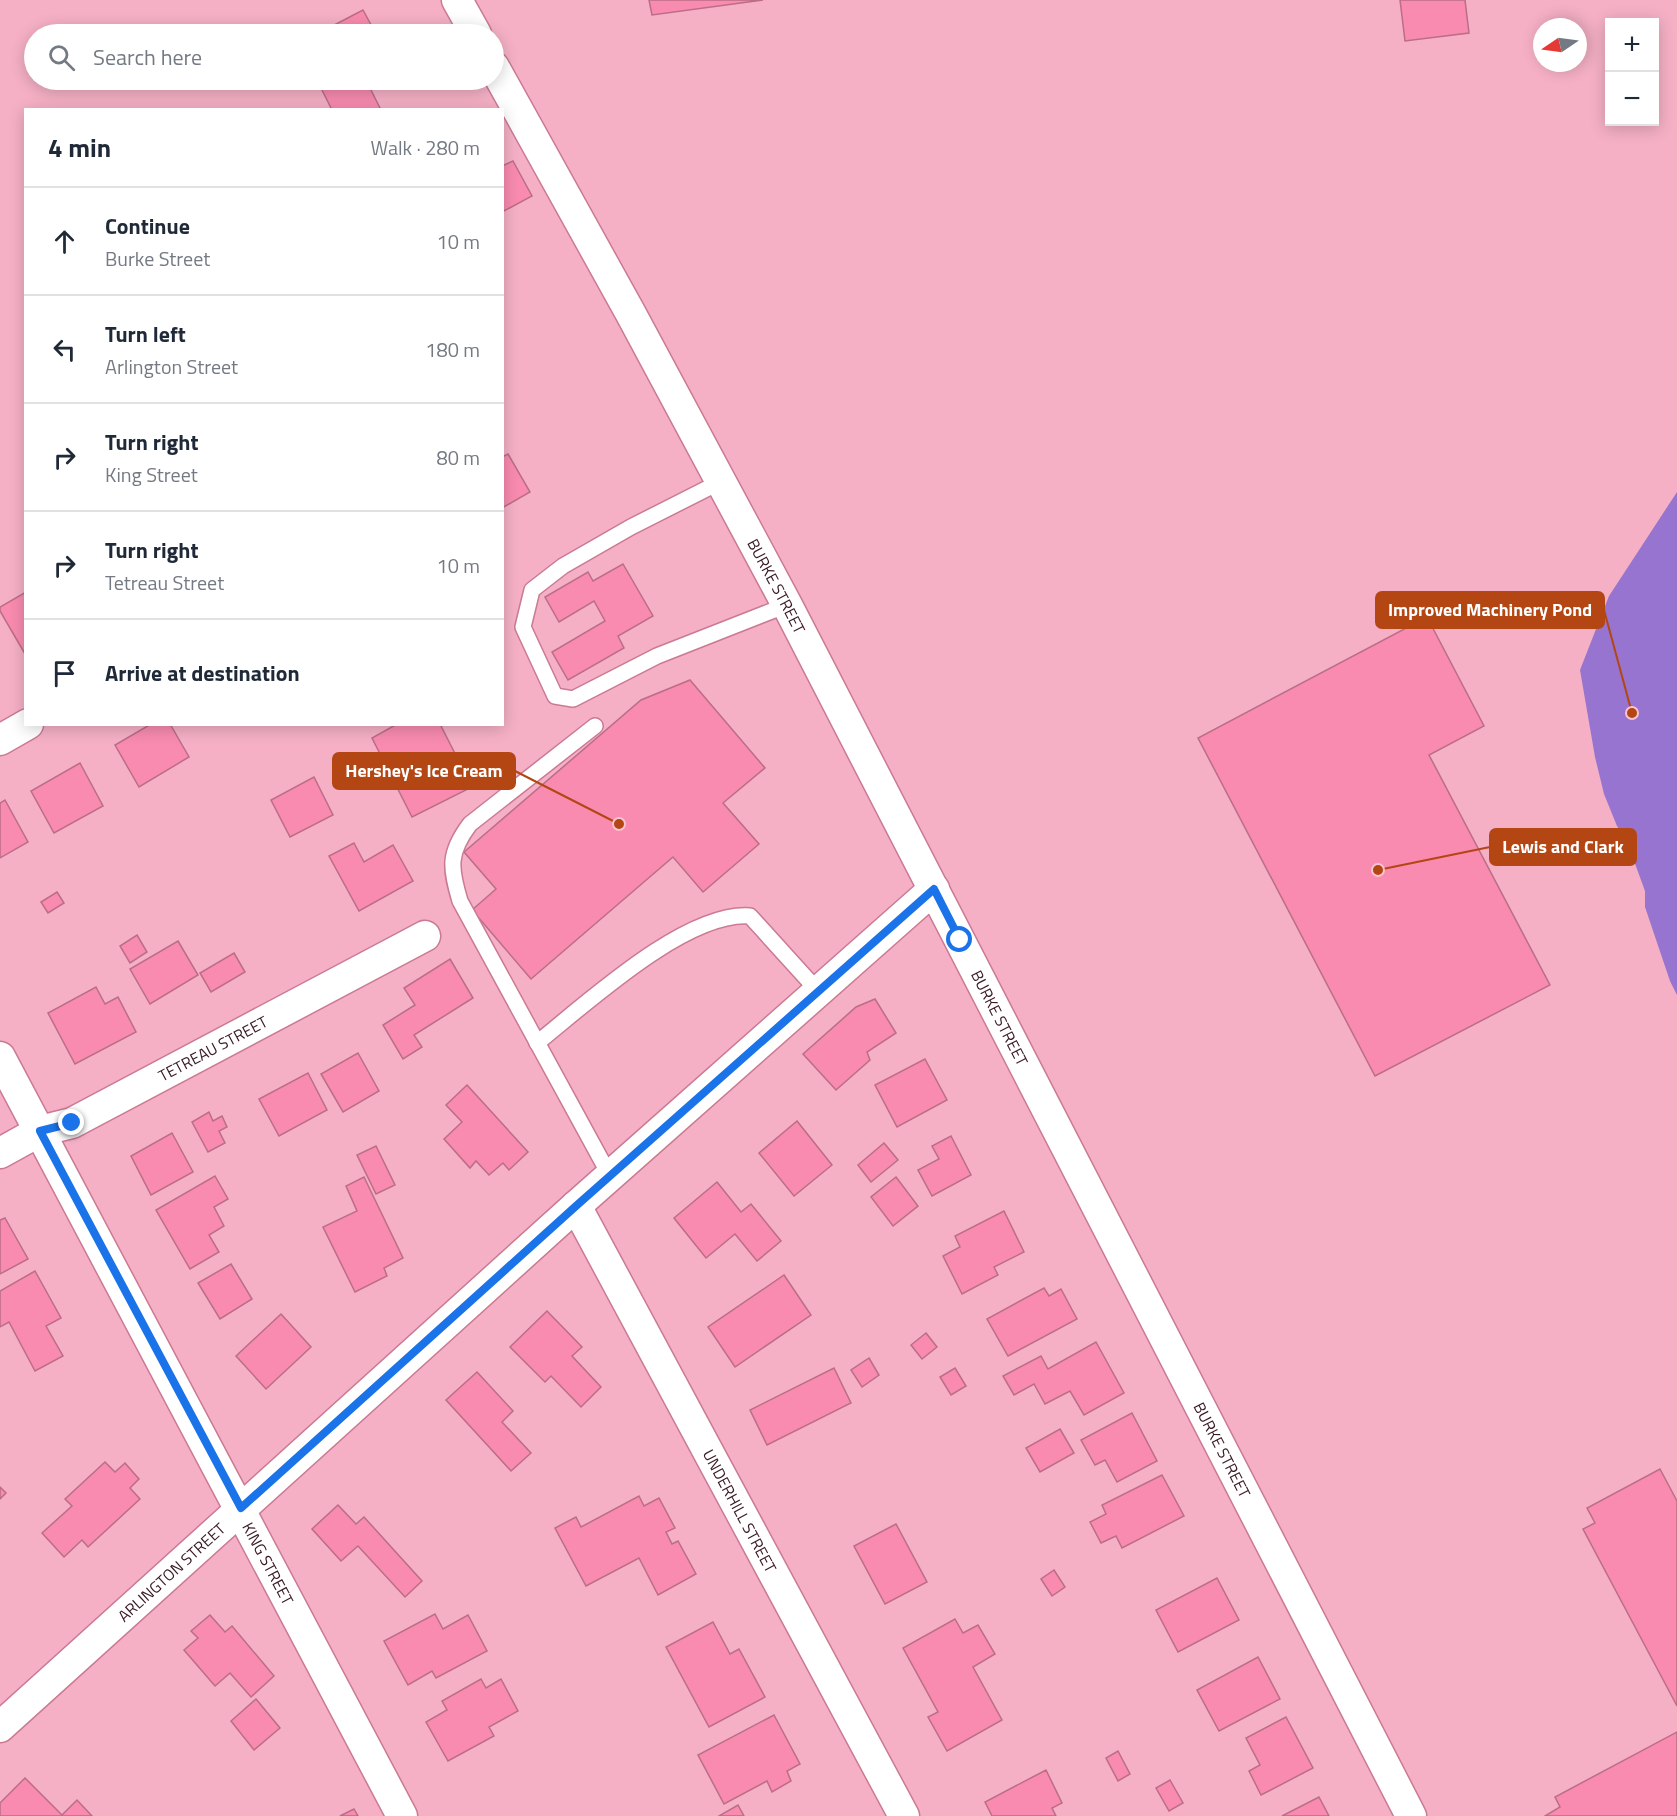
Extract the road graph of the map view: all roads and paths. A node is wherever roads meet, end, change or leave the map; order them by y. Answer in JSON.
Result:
{"nodes":[{"id":1,"x":457,"y":0,"type":"edge"},
{"id":2,"x":470,"y":24,"type":"edge"},
{"id":3,"x":504,"y":85,"type":"edge"},
{"id":4,"x":720,"y":482,"type":"junction"},
{"id":5,"x":787,"y":605,"type":"junction"},
{"id":6,"x":24,"y":726,"type":"edge"},
{"id":7,"x":595,"y":726,"type":"dead end"},
{"id":8,"x":0,"y":740,"type":"edge"},
{"id":9,"x":934,"y":889,"type":"junction"},
{"id":10,"x":425,"y":936,"type":"dead end"},
{"id":11,"x":818,"y":991,"type":"junction"},
{"id":12,"x":537,"y":1043,"type":"junction"},
{"id":13,"x":0,"y":1057,"type":"edge"},
{"id":14,"x":40,"y":1131,"type":"junction"},
{"id":15,"x":0,"y":1153,"type":"edge"},
{"id":16,"x":610,"y":1176,"type":"junction"},
{"id":17,"x":576,"y":1206,"type":"junction"},
{"id":18,"x":241,"y":1508,"type":"junction"},
{"id":19,"x":0,"y":1727,"type":"edge"},
{"id":20,"x":402,"y":1816,"type":"edge"},
{"id":21,"x":904,"y":1816,"type":"edge"},
{"id":22,"x":1411,"y":1816,"type":"edge"}],
"edges":[{"from":1,"to":2,"type":"street"},
{"from":3,"to":4,"type":"street","name":"BURKE STREET"},
{"from":4,"to":5,"type":"street","name":"BURKE STREET"},
{"from":4,"to":5,"type":"lane"},
{"from":5,"to":9,"type":"street","name":"BURKE STREET"},
{"from":6,"to":8,"type":"street"},
{"from":7,"to":12,"type":"lane"},
{"from":9,"to":11,"type":"street","name":"ARLINGTON STREET"},
{"from":9,"to":22,"type":"street","name":"BURKE STREET"},
{"from":10,"to":14,"type":"street","name":"TETREAU STREET"},
{"from":11,"to":12,"type":"lane"},
{"from":11,"to":16,"type":"street","name":"ARLINGTON STREET"},
{"from":12,"to":16,"type":"lane"},
{"from":13,"to":14,"type":"street","name":"KING STREET"},
{"from":14,"to":15,"type":"street","name":"TETREAU STREET"},
{"from":14,"to":18,"type":"street","name":"KING STREET"},
{"from":16,"to":17,"type":"street","name":"ARLINGTON STREET"},
{"from":17,"to":18,"type":"street","name":"ARLINGTON STREET"},
{"from":17,"to":21,"type":"street","name":"UNDERHILL STREET"},
{"from":18,"to":19,"type":"street","name":"ARLINGTON STREET"},
{"from":18,"to":20,"type":"street","name":"KING STREET"}]}
